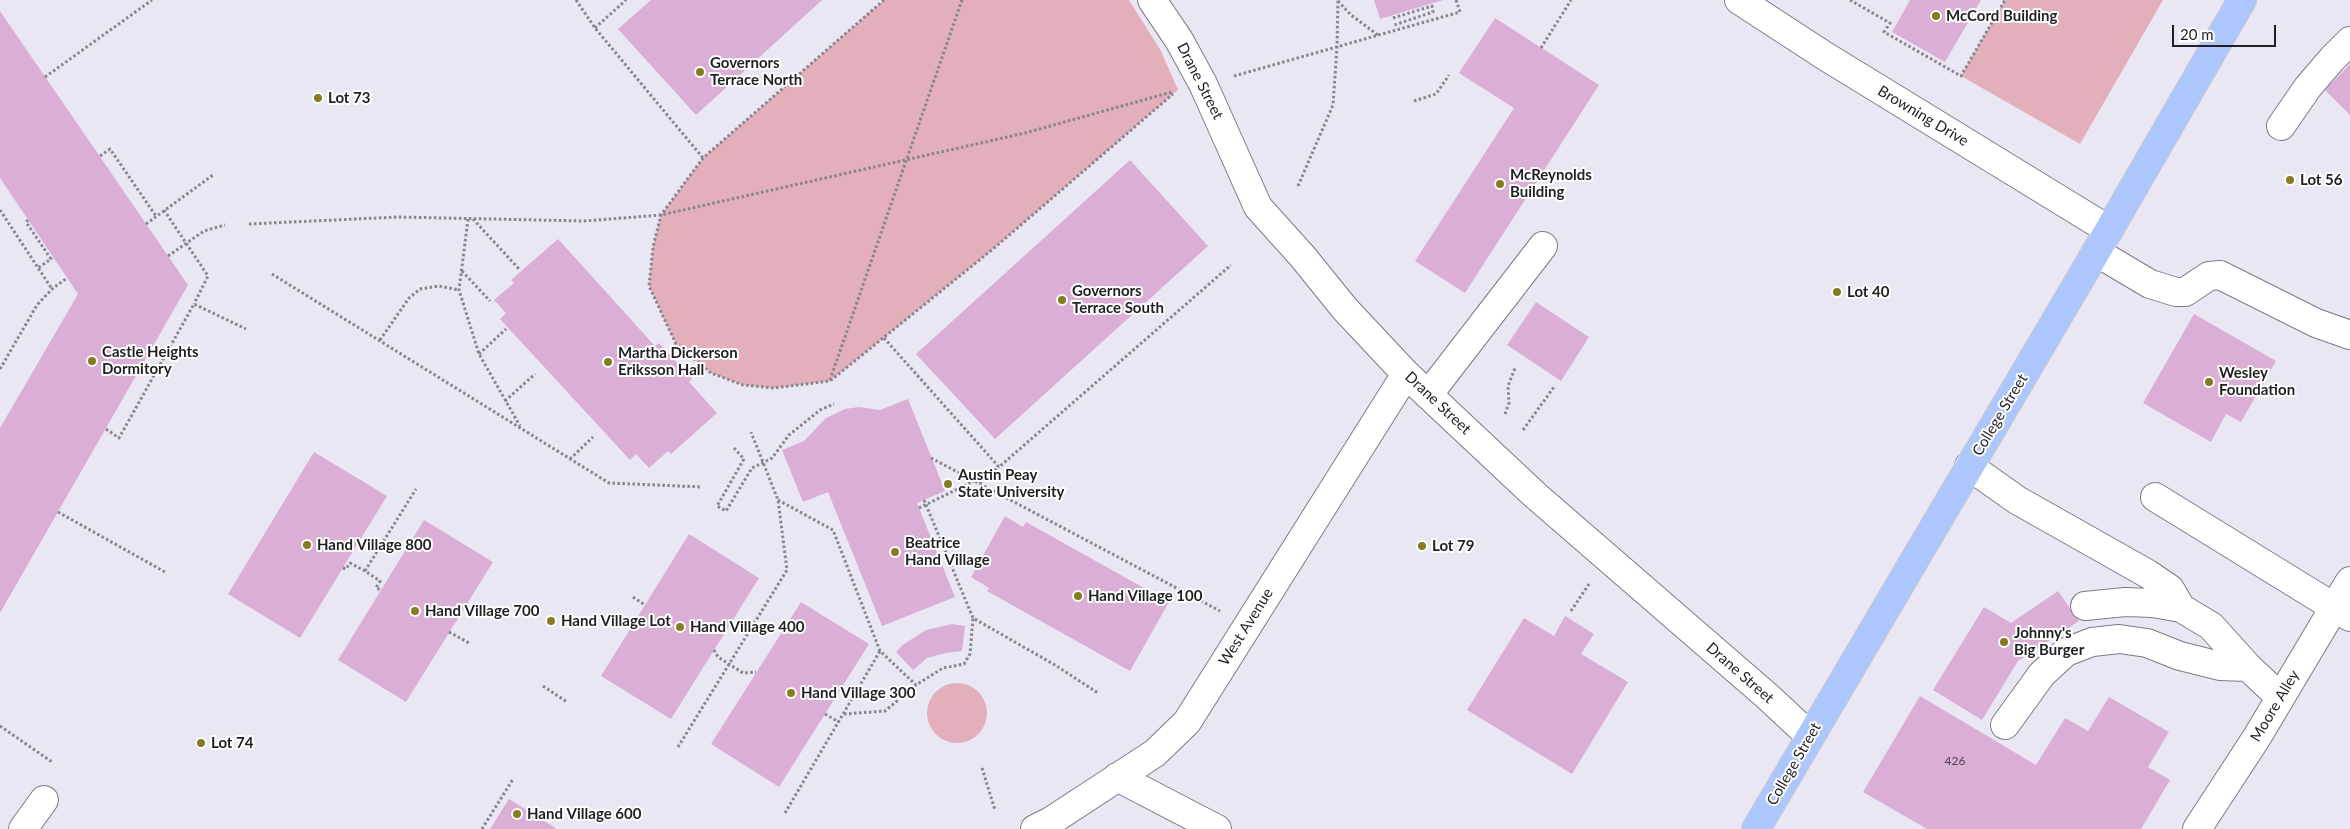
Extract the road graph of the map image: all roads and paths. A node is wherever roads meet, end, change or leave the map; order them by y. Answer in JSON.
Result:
{"nodes":[{"id":1,"x":152,"y":0,"type":"edge"},
{"id":2,"x":576,"y":0,"type":"edge"},
{"id":3,"x":626,"y":0,"type":"edge"},
{"id":4,"x":884,"y":0,"type":"edge"},
{"id":5,"x":962,"y":0,"type":"edge"},
{"id":6,"x":1152,"y":0,"type":"edge"},
{"id":7,"x":1338,"y":0,"type":"edge"},
{"id":8,"x":1456,"y":0,"type":"edge"},
{"id":9,"x":1571,"y":0,"type":"edge"},
{"id":10,"x":1739,"y":0,"type":"edge"},
{"id":11,"x":1850,"y":0,"type":"edge"},
{"id":12,"x":2005,"y":0,"type":"edge"},
{"id":13,"x":2242,"y":0,"type":"edge"},
{"id":14,"x":1393,"y":18,"type":"dead end"},
{"id":15,"x":1394,"y":25,"type":"dead end"},
{"id":16,"x":595,"y":28,"type":"junction"},
{"id":17,"x":1378,"y":35,"type":"junction"},
{"id":18,"x":2350,"y":41,"type":"edge"},
{"id":19,"x":1337,"y":47,"type":"junction"},
{"id":20,"x":1541,"y":48,"type":"dead end"},
{"id":21,"x":1448,"y":75,"type":"dead end"},
{"id":22,"x":45,"y":77,"type":"dead end"},
{"id":23,"x":1203,"y":84,"type":"junction"},
{"id":24,"x":1414,"y":100,"type":"dead end"},
{"id":25,"x":2281,"y":126,"type":"dead end"},
{"id":26,"x":100,"y":156,"type":"dead end"},
{"id":27,"x":703,"y":158,"type":"junction"},
{"id":28,"x":906,"y":160,"type":"junction"},
{"id":29,"x":212,"y":175,"type":"dead end"},
{"id":30,"x":1298,"y":186,"type":"dead end"},
{"id":31,"x":0,"y":210,"type":"edge"},
{"id":32,"x":164,"y":210,"type":"junction"},
{"id":33,"x":661,"y":215,"type":"junction"},
{"id":34,"x":156,"y":216,"type":"junction"},
{"id":35,"x":473,"y":218,"type":"junction"},
{"id":36,"x":468,"y":219,"type":"junction"},
{"id":37,"x":28,"y":220,"type":"dead end"},
{"id":38,"x":146,"y":224,"type":"dead end"},
{"id":39,"x":248,"y":224,"type":"dead end"},
{"id":40,"x":226,"y":225,"type":"dead end"},
{"id":41,"x":2103,"y":241,"type":"junction"},
{"id":42,"x":186,"y":243,"type":"junction"},
{"id":43,"x":1543,"y":246,"type":"dead end"},
{"id":44,"x":168,"y":256,"type":"dead end"},
{"id":45,"x":1231,"y":265,"type":"dead end"},
{"id":46,"x":38,"y":268,"type":"junction"},
{"id":47,"x":519,"y":269,"type":"dead end"},
{"id":48,"x":462,"y":271,"type":"junction"},
{"id":49,"x":272,"y":274,"type":"dead end"},
{"id":50,"x":67,"y":278,"type":"dead end"},
{"id":51,"x":52,"y":289,"type":"junction"},
{"id":52,"x":459,"y":290,"type":"junction"},
{"id":53,"x":490,"y":301,"type":"dead end"},
{"id":54,"x":194,"y":304,"type":"junction"},
{"id":55,"x":246,"y":329,"type":"dead end"},
{"id":56,"x":506,"y":330,"type":"dead end"},
{"id":57,"x":2350,"y":335,"type":"edge"},
{"id":58,"x":884,"y":338,"type":"junction"},
{"id":59,"x":380,"y":340,"type":"junction"},
{"id":60,"x":479,"y":354,"type":"junction"},
{"id":61,"x":1515,"y":368,"type":"dead end"},
{"id":62,"x":0,"y":369,"type":"edge"},
{"id":63,"x":535,"y":374,"type":"dead end"},
{"id":64,"x":1406,"y":374,"type":"junction"},
{"id":65,"x":830,"y":381,"type":"junction"},
{"id":66,"x":1554,"y":387,"type":"dead end"},
{"id":67,"x":1428,"y":395,"type":"junction"},
{"id":68,"x":505,"y":401,"type":"junction"},
{"id":69,"x":834,"y":404,"type":"dead end"},
{"id":70,"x":1505,"y":414,"type":"dead end"},
{"id":71,"x":520,"y":428,"type":"junction"},
{"id":72,"x":106,"y":429,"type":"dead end"},
{"id":73,"x":1523,"y":430,"type":"dead end"},
{"id":74,"x":751,"y":432,"type":"dead end"},
{"id":75,"x":592,"y":437,"type":"dead end"},
{"id":76,"x":734,"y":448,"type":"dead end"},
{"id":77,"x":931,"y":458,"type":"dead end"},
{"id":78,"x":570,"y":459,"type":"junction"},
{"id":79,"x":762,"y":463,"type":"junction"},
{"id":80,"x":1969,"y":466,"type":"junction"},
{"id":81,"x":998,"y":467,"type":"junction"},
{"id":82,"x":974,"y":481,"type":"junction"},
{"id":83,"x":979,"y":483,"type":"junction"},
{"id":84,"x":702,"y":487,"type":"dead end"},
{"id":85,"x":416,"y":489,"type":"dead end"},
{"id":86,"x":2155,"y":497,"type":"dead end"},
{"id":87,"x":778,"y":500,"type":"junction"},
{"id":88,"x":924,"y":500,"type":"dead end"},
{"id":89,"x":926,"y":504,"type":"junction"},
{"id":90,"x":919,"y":508,"type":"dead end"},
{"id":91,"x":58,"y":512,"type":"dead end"},
{"id":92,"x":343,"y":568,"type":"dead end"},
{"id":93,"x":365,"y":571,"type":"junction"},
{"id":94,"x":165,"y":572,"type":"dead end"},
{"id":95,"x":1590,"y":582,"type":"dead end"},
{"id":96,"x":2350,"y":582,"type":"edge"},
{"id":97,"x":381,"y":590,"type":"dead end"},
{"id":98,"x":633,"y":597,"type":"dead end"},
{"id":99,"x":645,"y":604,"type":"dead end"},
{"id":100,"x":2085,"y":606,"type":"dead end"},
{"id":101,"x":2181,"y":608,"type":"junction"},
{"id":102,"x":1571,"y":610,"type":"dead end"},
{"id":103,"x":1220,"y":611,"type":"dead end"},
{"id":104,"x":2342,"y":612,"type":"edge"},
{"id":105,"x":973,"y":618,"type":"junction"},
{"id":106,"x":449,"y":632,"type":"dead end"},
{"id":107,"x":471,"y":644,"type":"dead end"},
{"id":108,"x":714,"y":650,"type":"dead end"},
{"id":109,"x":880,"y":651,"type":"junction"},
{"id":110,"x":729,"y":665,"type":"junction"},
{"id":111,"x":2248,"y":667,"type":"junction"},
{"id":112,"x":756,"y":672,"type":"dead end"},
{"id":113,"x":916,"y":685,"type":"junction"},
{"id":114,"x":543,"y":686,"type":"dead end"},
{"id":115,"x":1098,"y":694,"type":"dead end"},
{"id":116,"x":2280,"y":698,"type":"junction"},
{"id":117,"x":567,"y":702,"type":"dead end"},
{"id":118,"x":825,"y":714,"type":"dead end"},
{"id":119,"x":843,"y":714,"type":"junction"},
{"id":120,"x":838,"y":722,"type":"junction"},
{"id":121,"x":2005,"y":725,"type":"dead end"},
{"id":122,"x":0,"y":726,"type":"edge"},
{"id":123,"x":1810,"y":736,"type":"junction"},
{"id":124,"x":678,"y":747,"type":"dead end"},
{"id":125,"x":52,"y":762,"type":"dead end"},
{"id":126,"x":982,"y":768,"type":"dead end"},
{"id":127,"x":1117,"y":777,"type":"junction"},
{"id":128,"x":513,"y":779,"type":"dead end"},
{"id":129,"x":44,"y":800,"type":"dead end"},
{"id":130,"x":994,"y":810,"type":"dead end"},
{"id":131,"x":785,"y":813,"type":"dead end"},
{"id":132,"x":23,"y":829,"type":"edge"},
{"id":133,"x":482,"y":829,"type":"edge"},
{"id":134,"x":1034,"y":829,"type":"edge"},
{"id":135,"x":1217,"y":829,"type":"edge"},
{"id":136,"x":1756,"y":829,"type":"edge"},
{"id":137,"x":2197,"y":829,"type":"edge"}],
"edges":[{"from":1,"to":22,"type":"path"},
{"from":2,"to":16,"type":"path"},
{"from":3,"to":16,"type":"path"},
{"from":4,"to":27,"type":"path"},
{"from":5,"to":28,"type":"path"},
{"from":6,"to":23,"type":"street","name":"Drane Street"},
{"from":7,"to":17,"type":"path"},
{"from":7,"to":19,"type":"path"},
{"from":8,"to":17,"type":"path"},
{"from":9,"to":20,"type":"path"},
{"from":10,"to":41,"type":"street","name":"Browning Drive"},
{"from":11,"to":12,"type":"path"},
{"from":13,"to":41,"type":"main road","name":"College Street"},
{"from":14,"to":15,"type":"path"},
{"from":16,"to":27,"type":"path"},
{"from":17,"to":19,"type":"path"},
{"from":18,"to":25,"type":"street"},
{"from":19,"to":23,"type":"path"},
{"from":19,"to":30,"type":"path"},
{"from":21,"to":24,"type":"path"},
{"from":23,"to":64,"type":"street","name":"Drane Street"},
{"from":26,"to":34,"type":"path"},
{"from":27,"to":33,"type":"path"},
{"from":28,"to":33,"type":"path"},
{"from":28,"to":58,"type":"path"},
{"from":28,"to":65,"type":"path"},
{"from":29,"to":32,"type":"path"},
{"from":31,"to":46,"type":"path"},
{"from":32,"to":34,"type":"path"},
{"from":32,"to":42,"type":"path"},
{"from":33,"to":35,"type":"path"},
{"from":33,"to":65,"type":"path"},
{"from":34,"to":38,"type":"path"},
{"from":35,"to":36,"type":"path"},
{"from":35,"to":47,"type":"path"},
{"from":36,"to":39,"type":"path"},
{"from":36,"to":48,"type":"path"},
{"from":37,"to":46,"type":"path"},
{"from":40,"to":42,"type":"path"},
{"from":41,"to":57,"type":"street","name":"Browning Drive"},
{"from":41,"to":80,"type":"main road","name":"College Street"},
{"from":42,"to":44,"type":"path"},
{"from":42,"to":54,"type":"path"},
{"from":43,"to":67,"type":"street"},
{"from":45,"to":81,"type":"path"},
{"from":46,"to":51,"type":"path"},
{"from":48,"to":52,"type":"path"},
{"from":48,"to":53,"type":"path"},
{"from":49,"to":59,"type":"path"},
{"from":50,"to":51,"type":"path"},
{"from":51,"to":62,"type":"path"},
{"from":52,"to":59,"type":"path"},
{"from":52,"to":60,"type":"path"},
{"from":54,"to":55,"type":"path"},
{"from":54,"to":72,"type":"path"},
{"from":56,"to":60,"type":"path"},
{"from":58,"to":65,"type":"path"},
{"from":58,"to":81,"type":"path"},
{"from":59,"to":71,"type":"path"},
{"from":60,"to":68,"type":"path"},
{"from":61,"to":70,"type":"path"},
{"from":63,"to":68,"type":"path"},
{"from":64,"to":67,"type":"street","name":"Drane Street"},
{"from":64,"to":127,"type":"street","name":"West Avenue"},
{"from":66,"to":73,"type":"path"},
{"from":67,"to":123,"type":"street","name":"Drane Street"},
{"from":68,"to":71,"type":"path"},
{"from":69,"to":79,"type":"path"},
{"from":71,"to":78,"type":"path"},
{"from":74,"to":79,"type":"path"},
{"from":75,"to":78,"type":"path"},
{"from":76,"to":79,"type":"path"},
{"from":77,"to":82,"type":"path"},
{"from":78,"to":84,"type":"path"},
{"from":79,"to":87,"type":"path"},
{"from":80,"to":101,"type":"street"},
{"from":80,"to":123,"type":"main road","name":"College Street"},
{"from":81,"to":83,"type":"path"},
{"from":82,"to":83,"type":"path"},
{"from":82,"to":89,"type":"path"},
{"from":83,"to":103,"type":"path"},
{"from":85,"to":93,"type":"path"},
{"from":86,"to":104,"type":"street"},
{"from":87,"to":109,"type":"path"},
{"from":87,"to":110,"type":"path"},
{"from":88,"to":89,"type":"path"},
{"from":89,"to":90,"type":"path"},
{"from":89,"to":105,"type":"path"},
{"from":91,"to":94,"type":"path"},
{"from":92,"to":93,"type":"path"},
{"from":93,"to":97,"type":"path"},
{"from":95,"to":102,"type":"path"},
{"from":96,"to":104,"type":"street","name":"Moore Alley"},
{"from":98,"to":99,"type":"path"},
{"from":100,"to":101,"type":"street"},
{"from":101,"to":111,"type":"street"},
{"from":104,"to":116,"type":"street","name":"Moore Alley"},
{"from":105,"to":113,"type":"path"},
{"from":105,"to":115,"type":"path"},
{"from":106,"to":107,"type":"path"},
{"from":108,"to":110,"type":"path"},
{"from":109,"to":113,"type":"path"},
{"from":109,"to":119,"type":"path"},
{"from":110,"to":112,"type":"path"},
{"from":110,"to":124,"type":"path"},
{"from":111,"to":116,"type":"street"},
{"from":111,"to":121,"type":"street"},
{"from":113,"to":119,"type":"path"},
{"from":114,"to":117,"type":"path"},
{"from":116,"to":137,"type":"street","name":"Moore Alley"},
{"from":118,"to":120,"type":"path"},
{"from":119,"to":120,"type":"path"},
{"from":120,"to":131,"type":"path"},
{"from":122,"to":125,"type":"path"},
{"from":123,"to":136,"type":"main road","name":"College Street"},
{"from":126,"to":130,"type":"path"},
{"from":127,"to":134,"type":"street","name":"West Avenue"},
{"from":127,"to":135,"type":"street"},
{"from":128,"to":133,"type":"path"},
{"from":129,"to":132,"type":"street"}]}
